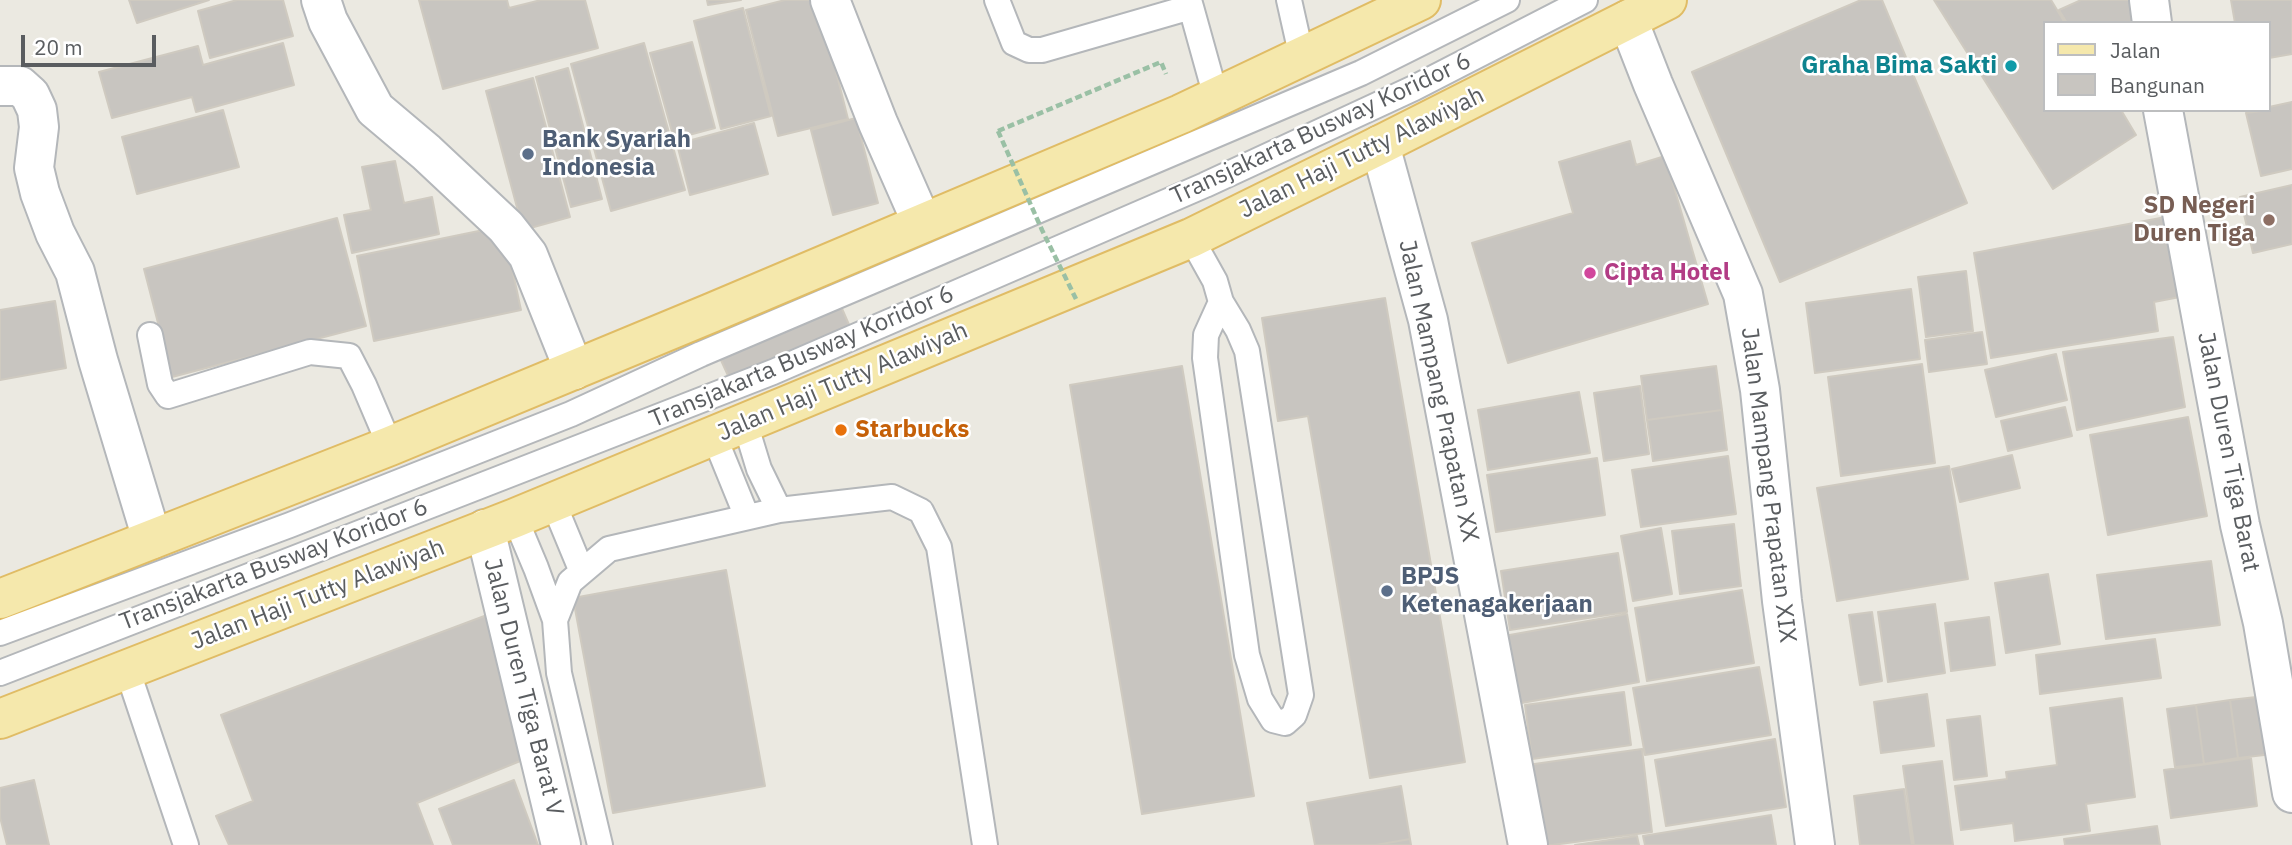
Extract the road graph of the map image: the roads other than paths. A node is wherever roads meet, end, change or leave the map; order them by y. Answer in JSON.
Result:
{"nodes":[{"id":1,"x":321,"y":0,"type":"edge"},
{"id":2,"x":830,"y":0,"type":"edge"},
{"id":3,"x":997,"y":0,"type":"edge"},
{"id":4,"x":1289,"y":0,"type":"edge"},
{"id":5,"x":1421,"y":0,"type":"edge"},
{"id":6,"x":1507,"y":0,"type":"edge"},
{"id":7,"x":1586,"y":0,"type":"edge"},
{"id":8,"x":1667,"y":0,"type":"edge"},
{"id":9,"x":2149,"y":0,"type":"edge"},
{"id":10,"x":1190,"y":4,"type":"edge"},
{"id":11,"x":1628,"y":20,"type":"junction"},
{"id":12,"x":2152,"y":21,"type":"edge"},
{"id":13,"x":1302,"y":58,"type":"junction"},
{"id":14,"x":0,"y":86,"type":"edge"},
{"id":15,"x":1216,"y":97,"type":"junction"},
{"id":16,"x":2163,"y":112,"type":"edge"},
{"id":17,"x":1380,"y":145,"type":"junction"},
{"id":18,"x":922,"y":223,"type":"junction"},
{"id":19,"x":1191,"y":238,"type":"junction"},
{"id":20,"x":1220,"y":302,"type":"junction"},
{"id":21,"x":150,"y":335,"type":"dead end"},
{"id":22,"x":575,"y":370,"type":"junction"},
{"id":23,"x":729,"y":429,"type":"junction"},
{"id":24,"x":390,"y":446,"type":"junction"},
{"id":25,"x":553,"y":502,"type":"junction"},
{"id":26,"x":779,"y":510,"type":"junction"},
{"id":27,"x":747,"y":517,"type":"junction"},
{"id":28,"x":500,"y":524,"type":"junction"},
{"id":29,"x":152,"y":539,"type":"junction"},
{"id":30,"x":582,"y":572,"type":"junction"},
{"id":31,"x":0,"y":599,"type":"edge"},
{"id":32,"x":555,"y":620,"type":"junction"},
{"id":33,"x":2278,"y":622,"type":"edge"},
{"id":34,"x":0,"y":633,"type":"edge"},
{"id":35,"x":127,"y":669,"type":"junction"},
{"id":36,"x":0,"y":673,"type":"edge"},
{"id":37,"x":0,"y":719,"type":"edge"},
{"id":38,"x":2292,"y":793,"type":"edge"},
{"id":39,"x":186,"y":845,"type":"edge"},
{"id":40,"x":561,"y":845,"type":"edge"},
{"id":41,"x":600,"y":845,"type":"edge"},
{"id":42,"x":985,"y":845,"type":"edge"},
{"id":43,"x":1528,"y":845,"type":"edge"},
{"id":44,"x":1815,"y":845,"type":"edge"}],
"edges":[{"from":1,"to":22,"type":"street"},
{"from":2,"to":18,"type":"street"},
{"from":3,"to":10,"type":"lane"},
{"from":4,"to":13,"type":"lane"},
{"from":5,"to":13,"type":"main road"},
{"from":6,"to":34,"type":"lane","name":"Transjakarta Busway Koridor 6"},
{"from":7,"to":36,"type":"lane","name":"Transjakarta Busway Koridor 6"},
{"from":8,"to":11,"type":"main road","name":"Jalan Haji Tutty Alawiyah"},
{"from":9,"to":12,"type":"street"},
{"from":10,"to":15,"type":"lane"},
{"from":11,"to":17,"type":"main road","name":"Jalan Haji Tutty Alawiyah"},
{"from":11,"to":44,"type":"street","name":"Jalan Mampang Prapatan XIX"},
{"from":13,"to":15,"type":"main road"},
{"from":14,"to":29,"type":"street"},
{"from":15,"to":18,"type":"main road"},
{"from":16,"to":33,"type":"street","name":"Jalan Duren Tiga Barat"},
{"from":17,"to":19,"type":"main road","name":"Jalan Haji Tutty Alawiyah"},
{"from":17,"to":43,"type":"street","name":"Jalan Mampang Prapatan XX"},
{"from":18,"to":22,"type":"main road"},
{"from":19,"to":20,"type":"lane"},
{"from":19,"to":23,"type":"main road","name":"Jalan Haji Tutty Alawiyah"},
{"from":20,"to":20,"type":"lane"},
{"from":21,"to":24,"type":"lane"},
{"from":22,"to":24,"type":"main road"},
{"from":23,"to":25,"type":"main road","name":"Jalan Haji Tutty Alawiyah"},
{"from":23,"to":26,"type":"lane"},
{"from":23,"to":27,"type":"lane"},
{"from":24,"to":29,"type":"main road"},
{"from":25,"to":28,"type":"main road","name":"Jalan Haji Tutty Alawiyah"},
{"from":25,"to":30,"type":"lane"},
{"from":26,"to":27,"type":"lane"},
{"from":26,"to":42,"type":"lane"},
{"from":27,"to":30,"type":"lane"},
{"from":28,"to":32,"type":"lane"},
{"from":28,"to":35,"type":"main road","name":"Jalan Haji Tutty Alawiyah"},
{"from":28,"to":40,"type":"street","name":"Jalan Duren Tiga Barat V"},
{"from":29,"to":31,"type":"main road"},
{"from":30,"to":32,"type":"lane"},
{"from":32,"to":41,"type":"lane"},
{"from":33,"to":38,"type":"street","name":"Jalan Duren Tiga Barat"},
{"from":35,"to":37,"type":"main road","name":"Jalan Haji Tutty Alawiyah"},
{"from":35,"to":39,"type":"lane"}]}
